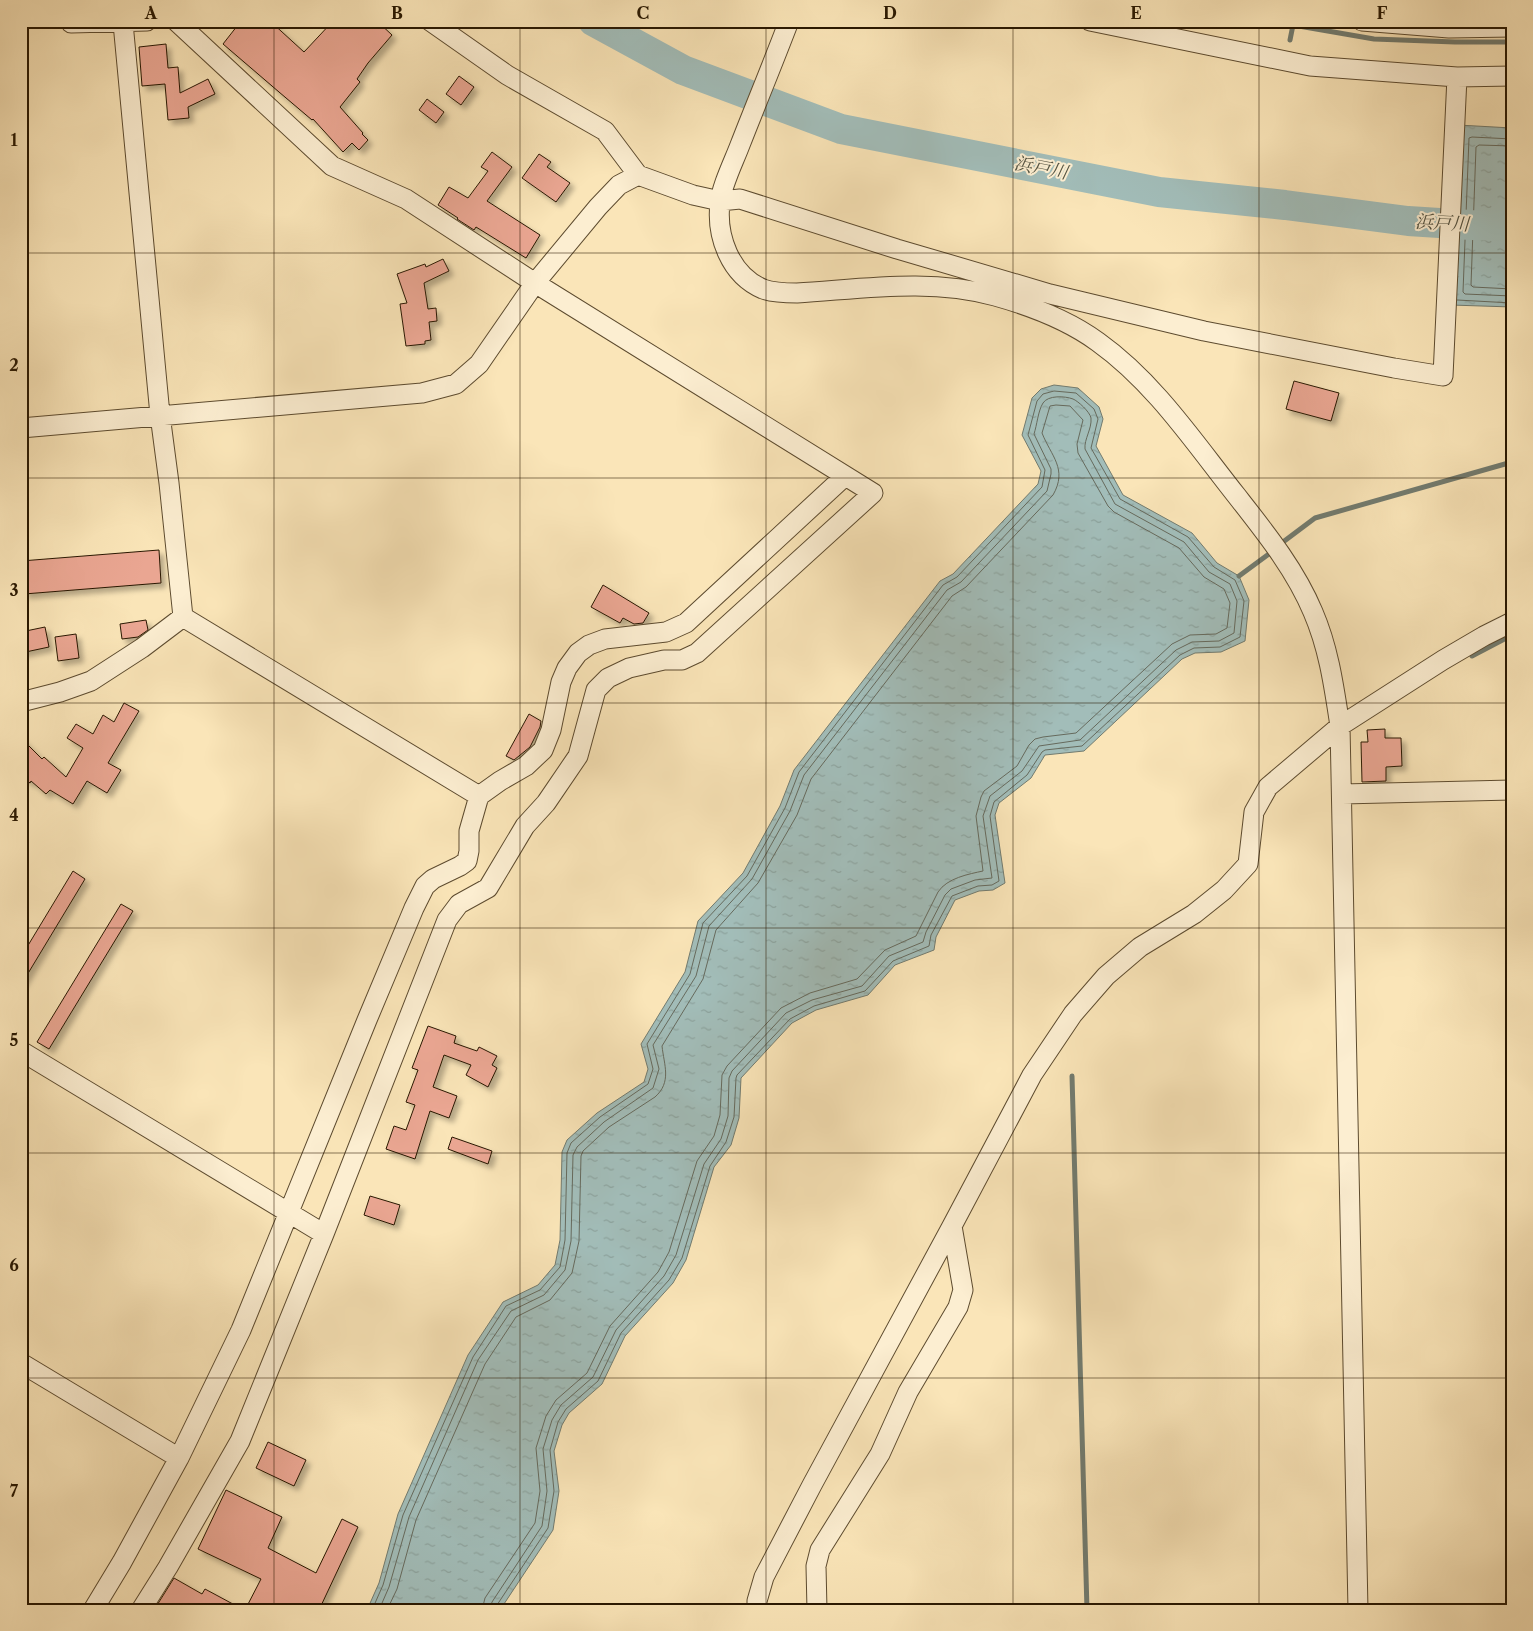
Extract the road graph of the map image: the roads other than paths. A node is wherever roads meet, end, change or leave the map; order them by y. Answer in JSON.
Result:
{"nodes":[{"id":1,"x":71,"y":21,"type":"edge"},
{"id":2,"x":147,"y":21,"type":"edge"},
{"id":3,"x":176,"y":21,"type":"edge"},
{"id":4,"x":430,"y":21,"type":"edge"},
{"id":5,"x":789,"y":21,"type":"edge"},
{"id":6,"x":1090,"y":21,"type":"edge"},
{"id":7,"x":1362,"y":21,"type":"edge"},
{"id":8,"x":123,"y":22,"type":"junction"},
{"id":9,"x":1512,"y":27,"type":"edge"},
{"id":10,"x":1512,"y":76,"type":"edge"},
{"id":11,"x":1457,"y":77,"type":"junction"},
{"id":12,"x":633,"y":169,"type":"junction"},
{"id":13,"x":720,"y":201,"type":"junction"},
{"id":14,"x":535,"y":283,"type":"junction"},
{"id":15,"x":160,"y":415,"type":"junction"},
{"id":16,"x":21,"y":428,"type":"edge"},
{"id":17,"x":845,"y":476,"type":"junction"},
{"id":18,"x":183,"y":618,"type":"junction"},
{"id":19,"x":1512,"y":622,"type":"edge"},
{"id":20,"x":21,"y":702,"type":"edge"},
{"id":21,"x":1340,"y":726,"type":"junction"},
{"id":22,"x":1512,"y":790,"type":"edge"},
{"id":23,"x":1342,"y":794,"type":"junction"},
{"id":24,"x":479,"y":796,"type":"junction"},
{"id":25,"x":21,"y":1051,"type":"edge"},
{"id":26,"x":290,"y":1212,"type":"junction"},
{"id":27,"x":952,"y":1226,"type":"junction"},
{"id":28,"x":324,"y":1234,"type":"junction"},
{"id":29,"x":21,"y":1363,"type":"edge"},
{"id":30,"x":179,"y":1458,"type":"junction"},
{"id":31,"x":93,"y":1610,"type":"edge"},
{"id":32,"x":141,"y":1610,"type":"edge"},
{"id":33,"x":756,"y":1610,"type":"edge"},
{"id":34,"x":817,"y":1610,"type":"edge"},
{"id":35,"x":1358,"y":1610,"type":"edge"}],
"edges":[{"from":1,"to":8,"type":"street"},
{"from":2,"to":8,"type":"street"},
{"from":3,"to":14,"type":"street"},
{"from":4,"to":12,"type":"street"},
{"from":5,"to":13,"type":"street"},
{"from":6,"to":11,"type":"street"},
{"from":7,"to":9,"type":"street"},
{"from":8,"to":15,"type":"street"},
{"from":10,"to":11,"type":"street"},
{"from":11,"to":13,"type":"street"},
{"from":12,"to":13,"type":"street"},
{"from":12,"to":14,"type":"street"},
{"from":13,"to":21,"type":"street"},
{"from":14,"to":15,"type":"street"},
{"from":14,"to":17,"type":"street"},
{"from":15,"to":16,"type":"street"},
{"from":15,"to":18,"type":"street"},
{"from":17,"to":24,"type":"street"},
{"from":17,"to":28,"type":"street"},
{"from":18,"to":20,"type":"street"},
{"from":18,"to":24,"type":"street"},
{"from":19,"to":21,"type":"street"},
{"from":21,"to":23,"type":"street"},
{"from":21,"to":27,"type":"street"},
{"from":22,"to":23,"type":"street"},
{"from":23,"to":35,"type":"street"},
{"from":24,"to":26,"type":"street"},
{"from":25,"to":26,"type":"street"},
{"from":26,"to":28,"type":"street"},
{"from":26,"to":30,"type":"street"},
{"from":27,"to":33,"type":"street"},
{"from":27,"to":34,"type":"street"},
{"from":28,"to":32,"type":"street"},
{"from":29,"to":30,"type":"street"},
{"from":30,"to":31,"type":"street"}]}
